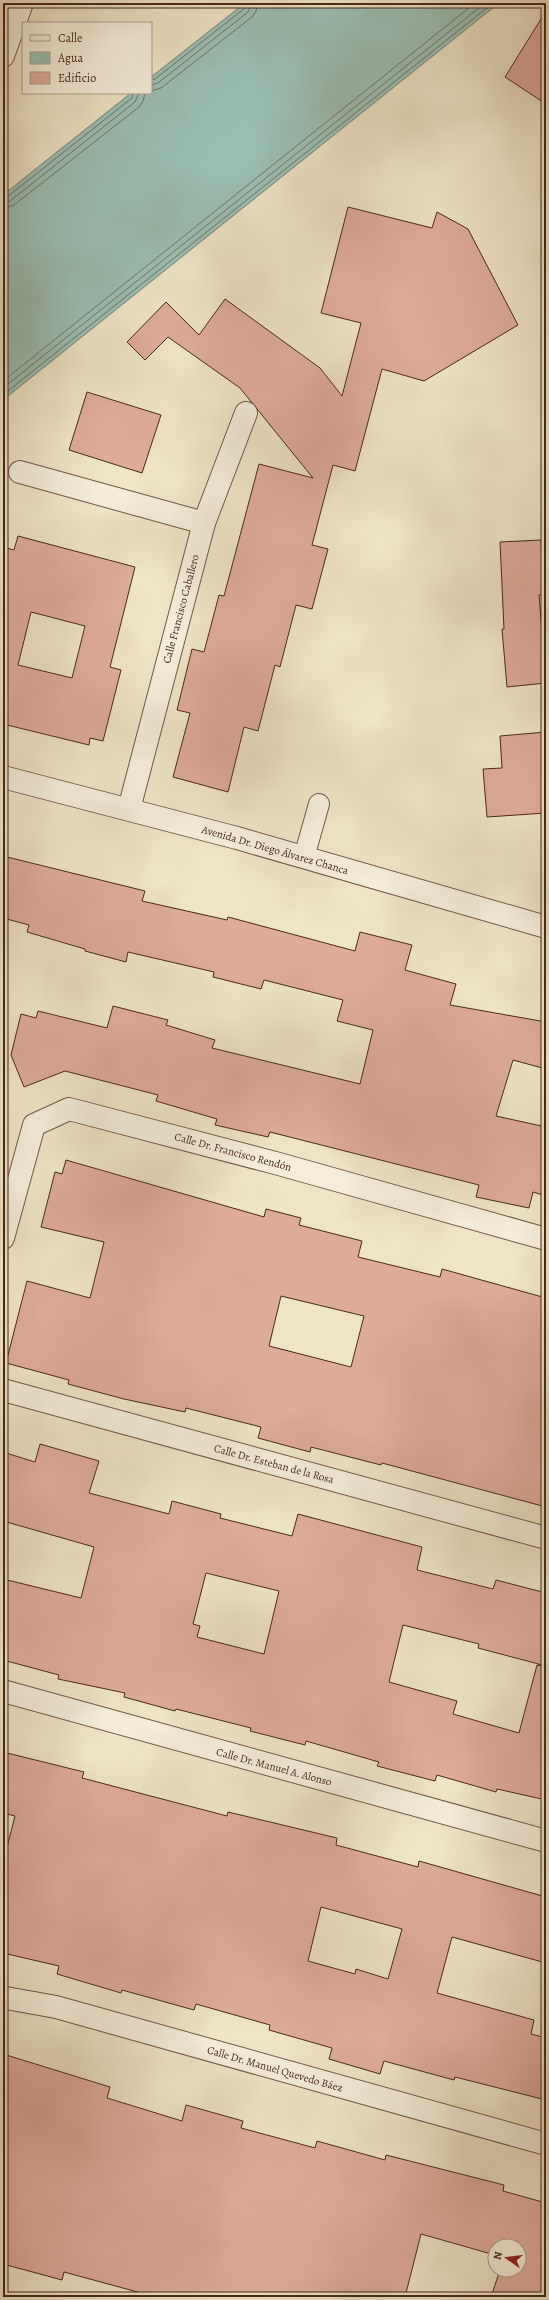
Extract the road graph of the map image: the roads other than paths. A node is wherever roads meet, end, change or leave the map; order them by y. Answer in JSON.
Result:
{"nodes":[{"id":1,"x":22,"y":3,"type":"edge"},
{"id":2,"x":3,"y":56,"type":"edge"},
{"id":3,"x":246,"y":412,"type":"dead end"},
{"id":4,"x":20,"y":472,"type":"dead end"},
{"id":5,"x":204,"y":523,"type":"junction"},
{"id":6,"x":3,"y":777,"type":"edge"},
{"id":7,"x":319,"y":804,"type":"dead end"},
{"id":8,"x":129,"y":809,"type":"junction"},
{"id":9,"x":304,"y":857,"type":"junction"},
{"id":10,"x":546,"y":927,"type":"edge"},
{"id":11,"x":3,"y":1238,"type":"edge"},
{"id":12,"x":546,"y":1239,"type":"edge"},
{"id":13,"x":3,"y":1390,"type":"edge"},
{"id":14,"x":546,"y":1538,"type":"edge"},
{"id":15,"x":3,"y":1691,"type":"edge"},
{"id":16,"x":546,"y":1840,"type":"edge"},
{"id":17,"x":3,"y":1999,"type":"edge"},
{"id":18,"x":546,"y":2144,"type":"edge"}],
"edges":[{"from":1,"to":2,"type":"street"},
{"from":3,"to":5,"type":"street","name":"Calle Francisco Caballero"},
{"from":4,"to":5,"type":"street"},
{"from":5,"to":8,"type":"street","name":"Calle Francisco Caballero"},
{"from":6,"to":8,"type":"street","name":"Avenida Dr. Diego Álvarez Chanca"},
{"from":7,"to":9,"type":"lane"},
{"from":8,"to":9,"type":"street","name":"Avenida Dr. Diego Álvarez Chanca"},
{"from":9,"to":10,"type":"street","name":"Avenida Dr. Diego Álvarez Chanca"},
{"from":11,"to":12,"type":"street","name":"Calle Dr. Francisco Rendón"},
{"from":13,"to":14,"type":"street","name":"Calle Dr. Esteban de la Rosa"},
{"from":15,"to":16,"type":"street","name":"Calle Dr. Manuel A. Alonso"},
{"from":17,"to":18,"type":"street","name":"Calle Dr. Manuel Quevedo Báez"}]}
